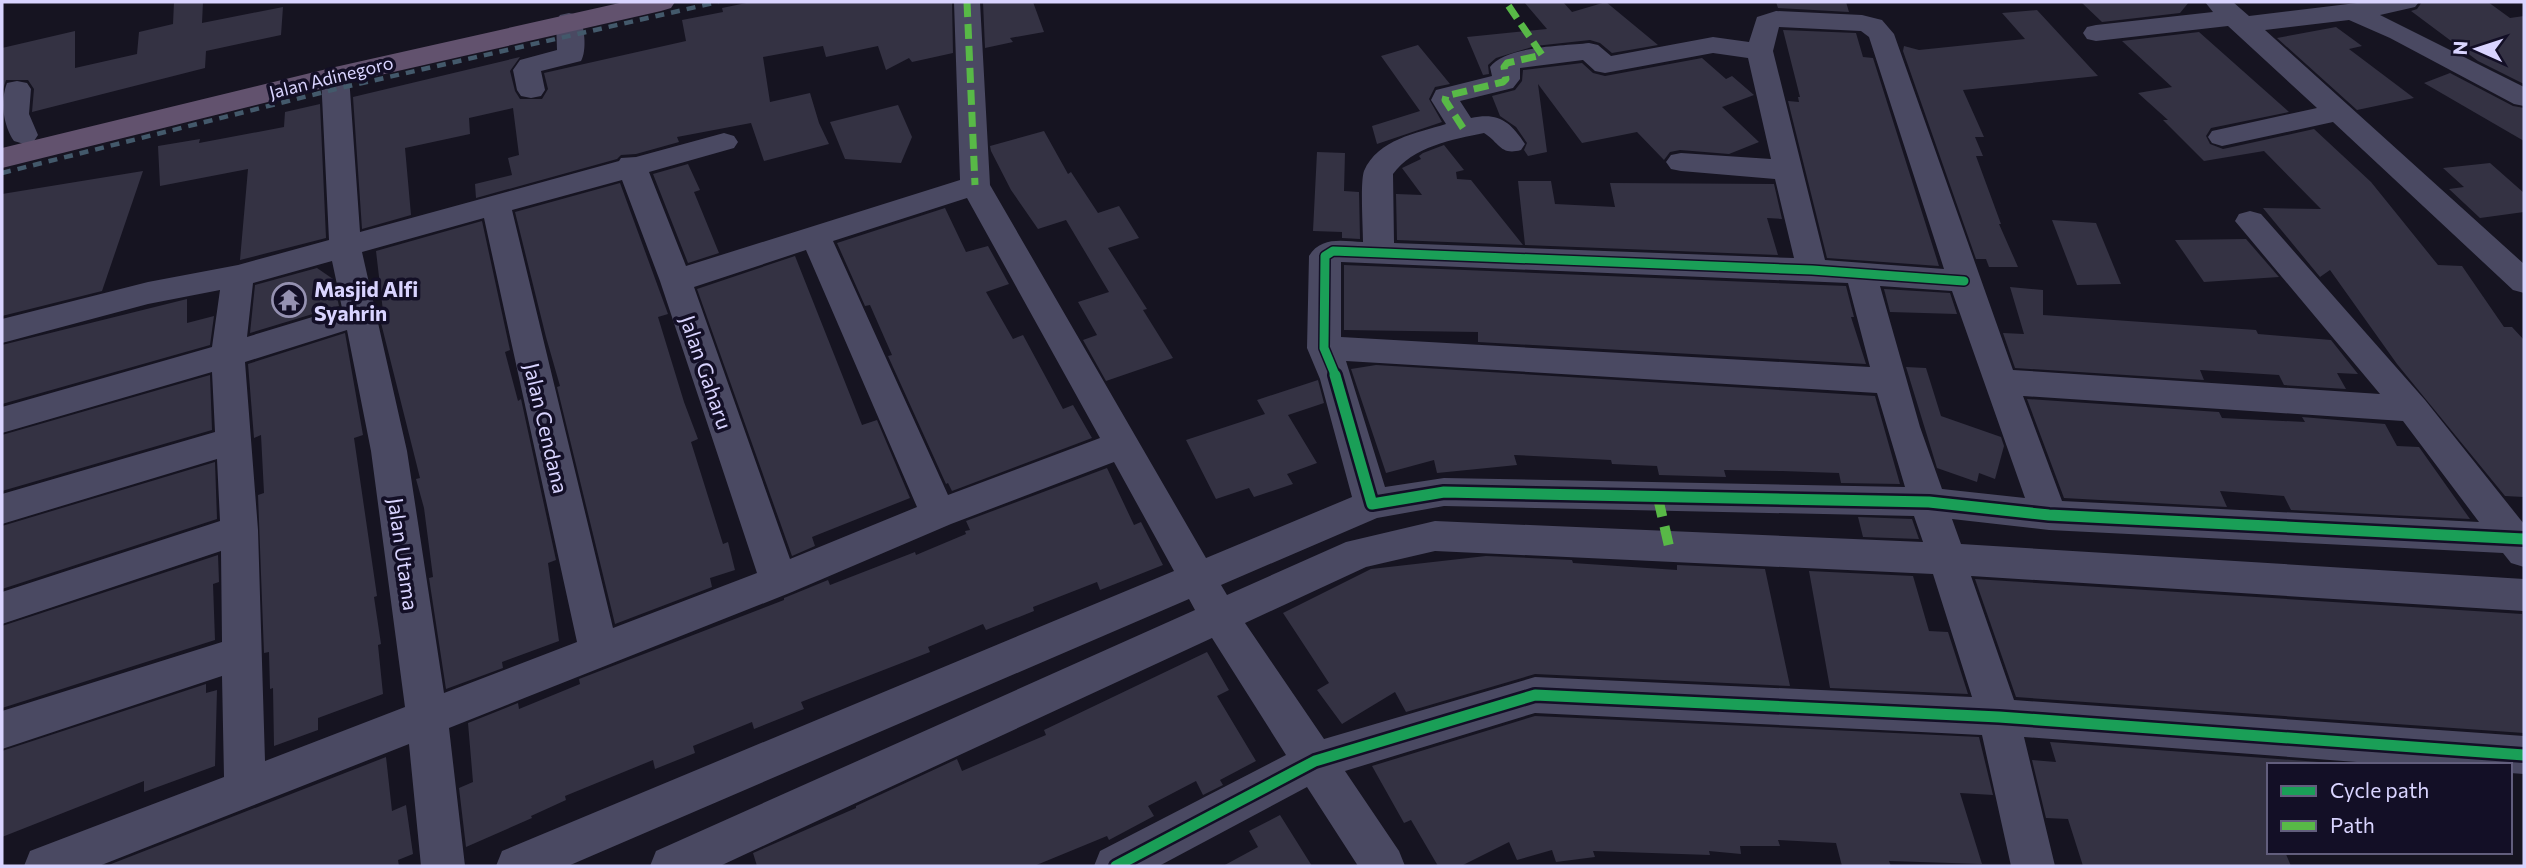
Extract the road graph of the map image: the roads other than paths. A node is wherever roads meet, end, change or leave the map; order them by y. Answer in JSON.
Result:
{"nodes":[{"id":1,"x":661,"y":2,"type":"edge"},
{"id":2,"x":967,"y":2,"type":"edge"},
{"id":3,"x":2406,"y":2,"type":"edge"},
{"id":4,"x":581,"y":7,"type":"edge"},
{"id":5,"x":2352,"y":12,"type":"junction"},
{"id":6,"x":2233,"y":14,"type":"edge"},
{"id":7,"x":2096,"y":33,"type":"dead end"},
{"id":8,"x":1760,"y":51,"type":"junction"},
{"id":9,"x":335,"y":76,"type":"junction"},
{"id":10,"x":17,"y":89,"type":"dead end"},
{"id":11,"x":531,"y":90,"type":"dead end"},
{"id":12,"x":2524,"y":98,"type":"edge"},
{"id":13,"x":2341,"y":112,"type":"junction"},
{"id":14,"x":1463,"y":128,"type":"junction"},
{"id":15,"x":2222,"y":137,"type":"dead end"},
{"id":16,"x":13,"y":138,"type":"edge"},
{"id":17,"x":724,"y":142,"type":"dead end"},
{"id":18,"x":1511,"y":144,"type":"dead end"},
{"id":19,"x":2,"y":158,"type":"edge"},
{"id":20,"x":1681,"y":162,"type":"dead end"},
{"id":21,"x":631,"y":165,"type":"junction"},
{"id":22,"x":1788,"y":170,"type":"junction"},
{"id":23,"x":975,"y":185,"type":"junction"},
{"id":24,"x":496,"y":205,"type":"junction"},
{"id":25,"x":2250,"y":221,"type":"dead end"},
{"id":26,"x":816,"y":238,"type":"junction"},
{"id":27,"x":345,"y":246,"type":"junction"},
{"id":28,"x":1379,"y":252,"type":"junction"},
{"id":29,"x":1812,"y":270,"type":"junction"},
{"id":30,"x":1861,"y":274,"type":"junction"},
{"id":31,"x":237,"y":276,"type":"junction"},
{"id":32,"x":676,"y":281,"type":"junction"},
{"id":33,"x":1964,"y":281,"type":"junction"},
{"id":34,"x":2524,"y":282,"type":"edge"},
{"id":35,"x":359,"y":314,"type":"junction"},
{"id":36,"x":2,"y":331,"type":"edge"},
{"id":37,"x":1324,"y":348,"type":"junction"},
{"id":38,"x":228,"y":355,"type":"junction"},
{"id":39,"x":1889,"y":381,"type":"junction"},
{"id":40,"x":2000,"y":382,"type":"junction"},
{"id":41,"x":2413,"y":409,"type":"junction"},
{"id":42,"x":2,"y":420,"type":"edge"},
{"id":43,"x":234,"y":440,"type":"junction"},
{"id":44,"x":1123,"y":444,"type":"junction"},
{"id":45,"x":1929,"y":502,"type":"junction"},
{"id":46,"x":1372,"y":504,"type":"junction"},
{"id":47,"x":2,"y":509,"type":"edge"},
{"id":48,"x":938,"y":514,"type":"junction"},
{"id":49,"x":2049,"y":515,"type":"junction"},
{"id":50,"x":239,"y":530,"type":"junction"},
{"id":51,"x":2521,"y":543,"type":"edge"},
{"id":52,"x":1947,"y":559,"type":"junction"},
{"id":53,"x":1196,"y":577,"type":"junction"},
{"id":54,"x":779,"y":581,"type":"junction"},
{"id":55,"x":2524,"y":595,"type":"edge"},
{"id":56,"x":2,"y":608,"type":"edge"},
{"id":57,"x":1219,"y":616,"type":"junction"},
{"id":58,"x":599,"y":650,"type":"junction"},
{"id":59,"x":241,"y":653,"type":"junction"},
{"id":60,"x":1999,"y":717,"type":"junction"},
{"id":61,"x":427,"y":719,"type":"junction"},
{"id":62,"x":2,"y":730,"type":"edge"},
{"id":63,"x":2524,"y":755,"type":"edge"},
{"id":64,"x":1315,"y":761,"type":"junction"},
{"id":65,"x":741,"y":771,"type":"junction"},
{"id":66,"x":245,"y":789,"type":"junction"},
{"id":67,"x":762,"y":825,"type":"junction"},
{"id":68,"x":46,"y":866,"type":"edge"},
{"id":69,"x":443,"y":866,"type":"edge"},
{"id":70,"x":519,"y":866,"type":"edge"},
{"id":71,"x":672,"y":866,"type":"edge"},
{"id":72,"x":1115,"y":866,"type":"edge"},
{"id":73,"x":1383,"y":866,"type":"edge"},
{"id":74,"x":2033,"y":866,"type":"edge"}],
"edges":[{"from":1,"to":4,"type":"highway","name":"Jalan Adinegoro"},
{"from":2,"to":23,"type":"street"},
{"from":3,"to":5,"type":"street"},
{"from":4,"to":9,"type":"highway","name":"Jalan Adinegoro"},
{"from":4,"to":11,"type":"street"},
{"from":4,"to":16,"type":"highway","name":"Jalan Adinegoro"},
{"from":5,"to":6,"type":"street"},
{"from":5,"to":12,"type":"street"},
{"from":6,"to":7,"type":"street"},
{"from":6,"to":13,"type":"street"},
{"from":8,"to":14,"type":"street"},
{"from":8,"to":22,"type":"street"},
{"from":8,"to":33,"type":"street"},
{"from":9,"to":19,"type":"highway","name":"Jalan Adinegoro"},
{"from":9,"to":27,"type":"street","name":"Jalan Utama"},
{"from":10,"to":16,"type":"street"},
{"from":13,"to":15,"type":"street"},
{"from":13,"to":34,"type":"street"},
{"from":14,"to":18,"type":"street"},
{"from":14,"to":28,"type":"street"},
{"from":17,"to":21,"type":"street"},
{"from":20,"to":22,"type":"street"},
{"from":21,"to":24,"type":"street"},
{"from":21,"to":32,"type":"street","name":"Jalan Gaharu"},
{"from":22,"to":29,"type":"street"},
{"from":23,"to":26,"type":"street"},
{"from":23,"to":44,"type":"street"},
{"from":24,"to":27,"type":"street"},
{"from":24,"to":58,"type":"street","name":"Jalan Cendana"},
{"from":25,"to":41,"type":"street"},
{"from":26,"to":32,"type":"street"},
{"from":26,"to":48,"type":"street"},
{"from":27,"to":31,"type":"street"},
{"from":27,"to":35,"type":"street","name":"Jalan Utama"},
{"from":28,"to":29,"type":"street"},
{"from":28,"to":37,"type":"street"},
{"from":29,"to":30,"type":"street"},
{"from":30,"to":33,"type":"street"},
{"from":30,"to":39,"type":"street"},
{"from":31,"to":36,"type":"street"},
{"from":31,"to":38,"type":"street"},
{"from":32,"to":54,"type":"street","name":"Jalan Gaharu"},
{"from":33,"to":40,"type":"street"},
{"from":35,"to":38,"type":"street"},
{"from":35,"to":61,"type":"street","name":"Jalan Utama"},
{"from":37,"to":39,"type":"street"},
{"from":37,"to":46,"type":"street"},
{"from":38,"to":42,"type":"street"},
{"from":38,"to":43,"type":"street"},
{"from":39,"to":45,"type":"street"},
{"from":40,"to":41,"type":"street"},
{"from":40,"to":49,"type":"street"},
{"from":41,"to":51,"type":"street"},
{"from":43,"to":47,"type":"street"},
{"from":43,"to":50,"type":"street"},
{"from":44,"to":48,"type":"street"},
{"from":44,"to":53,"type":"street"},
{"from":45,"to":46,"type":"street"},
{"from":45,"to":49,"type":"street"},
{"from":45,"to":52,"type":"street"},
{"from":46,"to":53,"type":"street"},
{"from":48,"to":54,"type":"street"},
{"from":49,"to":51,"type":"street"},
{"from":50,"to":56,"type":"street"},
{"from":50,"to":59,"type":"street"},
{"from":52,"to":55,"type":"street"},
{"from":52,"to":57,"type":"street"},
{"from":52,"to":60,"type":"street"},
{"from":53,"to":57,"type":"street"},
{"from":53,"to":65,"type":"street"},
{"from":54,"to":58,"type":"street"},
{"from":57,"to":64,"type":"street"},
{"from":57,"to":67,"type":"street"},
{"from":58,"to":61,"type":"street"},
{"from":59,"to":62,"type":"street"},
{"from":59,"to":66,"type":"street"},
{"from":60,"to":63,"type":"street"},
{"from":60,"to":64,"type":"street"},
{"from":60,"to":74,"type":"street"},
{"from":61,"to":66,"type":"street"},
{"from":61,"to":69,"type":"street","name":"Jalan Utama"},
{"from":64,"to":72,"type":"street"},
{"from":64,"to":73,"type":"street"},
{"from":65,"to":67,"type":"street"},
{"from":65,"to":70,"type":"street"},
{"from":66,"to":68,"type":"street"},
{"from":67,"to":71,"type":"street"}]}
